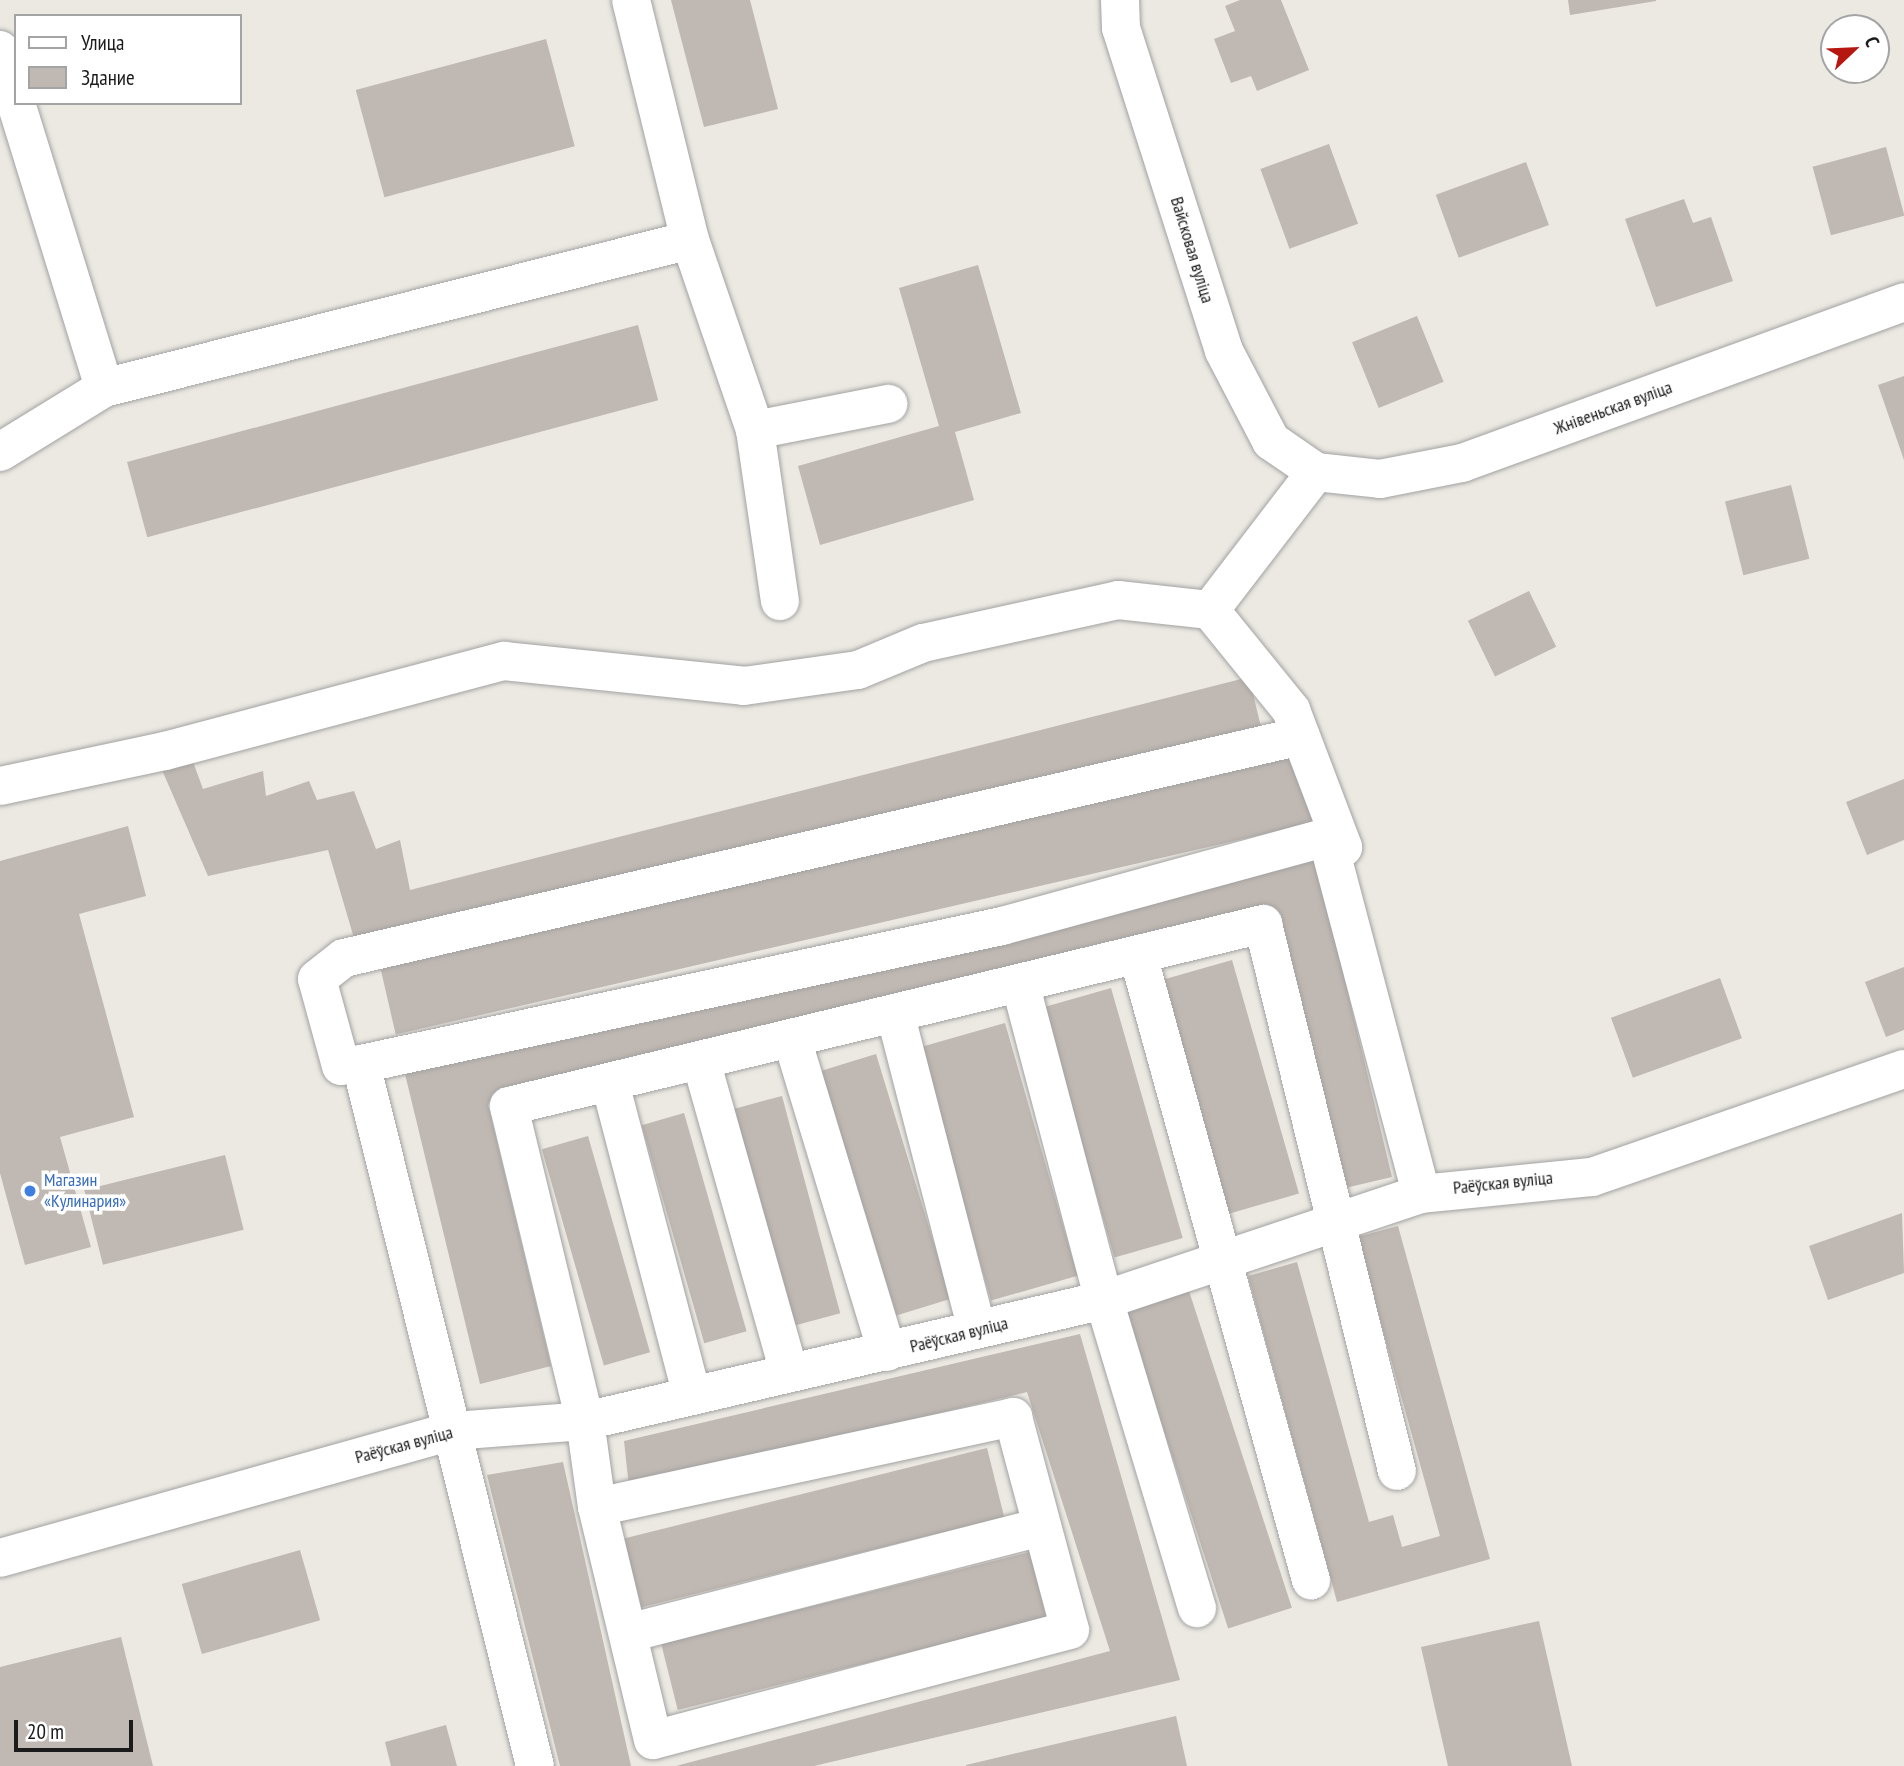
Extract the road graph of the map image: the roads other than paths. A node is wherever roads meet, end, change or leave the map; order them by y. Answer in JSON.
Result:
{"nodes":[{"id":1,"x":631,"y":0,"type":"edge"},
{"id":2,"x":1120,"y":0,"type":"edge"},
{"id":3,"x":0,"y":50,"type":"edge"},
{"id":4,"x":14,"y":96,"type":"edge"},
{"id":5,"x":17,"y":105,"type":"edge"},
{"id":6,"x":690,"y":240,"type":"junction"},
{"id":7,"x":1904,"y":302,"type":"edge"},
{"id":8,"x":104,"y":388,"type":"junction"},
{"id":9,"x":888,"y":404,"type":"dead end"},
{"id":10,"x":755,"y":430,"type":"junction"},
{"id":11,"x":0,"y":452,"type":"edge"},
{"id":12,"x":1316,"y":472,"type":"junction"},
{"id":13,"x":780,"y":601,"type":"dead end"},
{"id":14,"x":1210,"y":610,"type":"junction"},
{"id":15,"x":1301,"y":736,"type":"junction"},
{"id":16,"x":0,"y":786,"type":"edge"},
{"id":17,"x":1327,"y":837,"type":"junction"},
{"id":18,"x":1138,"y":955,"type":"junction"},
{"id":19,"x":1020,"y":983,"type":"junction"},
{"id":20,"x":895,"y":1013,"type":"junction"},
{"id":21,"x":792,"y":1038,"type":"junction"},
{"id":22,"x":701,"y":1061,"type":"junction"},
{"id":23,"x":363,"y":1064,"type":"junction"},
{"id":24,"x":1904,"y":1069,"type":"edge"},
{"id":25,"x":610,"y":1083,"type":"junction"},
{"id":26,"x":1421,"y":1194,"type":"junction"},
{"id":27,"x":1331,"y":1220,"type":"junction"},
{"id":28,"x":1222,"y":1262,"type":"junction"},
{"id":29,"x":1104,"y":1300,"type":"junction"},
{"id":30,"x":978,"y":1329,"type":"junction"},
{"id":31,"x":887,"y":1352,"type":"junction"},
{"id":32,"x":789,"y":1372,"type":"junction"},
{"id":33,"x":691,"y":1392,"type":"junction"},
{"id":34,"x":585,"y":1421,"type":"junction"},
{"id":35,"x":453,"y":1431,"type":"junction"},
{"id":36,"x":1397,"y":1471,"type":"dead end"},
{"id":37,"x":597,"y":1507,"type":"junction"},
{"id":38,"x":1041,"y":1527,"type":"junction"},
{"id":39,"x":0,"y":1558,"type":"edge"},
{"id":40,"x":1311,"y":1580,"type":"dead end"},
{"id":41,"x":1197,"y":1608,"type":"dead end"},
{"id":42,"x":632,"y":1632,"type":"junction"},
{"id":43,"x":535,"y":1766,"type":"edge"}],
"edges":[{"from":1,"to":6,"type":"street"},
{"from":2,"to":12,"type":"street","name":"Вайсковая вуліца"},
{"from":3,"to":4,"type":"street"},
{"from":5,"to":8,"type":"street"},
{"from":6,"to":8,"type":"street"},
{"from":6,"to":10,"type":"street"},
{"from":7,"to":12,"type":"street","name":"Жнівеньская вуліца"},
{"from":8,"to":11,"type":"street"},
{"from":9,"to":10,"type":"street"},
{"from":10,"to":13,"type":"street"},
{"from":12,"to":14,"type":"street"},
{"from":14,"to":15,"type":"street"},
{"from":14,"to":16,"type":"street"},
{"from":15,"to":17,"type":"street"},
{"from":15,"to":23,"type":"street"},
{"from":17,"to":23,"type":"street"},
{"from":17,"to":26,"type":"street"},
{"from":18,"to":19,"type":"street"},
{"from":18,"to":27,"type":"street"},
{"from":18,"to":28,"type":"street"},
{"from":19,"to":20,"type":"street"},
{"from":19,"to":29,"type":"street"},
{"from":20,"to":21,"type":"street"},
{"from":20,"to":30,"type":"street"},
{"from":21,"to":22,"type":"street"},
{"from":21,"to":31,"type":"street"},
{"from":22,"to":25,"type":"street"},
{"from":22,"to":32,"type":"street"},
{"from":23,"to":35,"type":"street"},
{"from":24,"to":26,"type":"street","name":"Раёўская вуліца"},
{"from":25,"to":33,"type":"street"},
{"from":25,"to":34,"type":"street"},
{"from":26,"to":27,"type":"street","name":"Раёўская вуліца"},
{"from":27,"to":28,"type":"street","name":"Раёўская вуліца"},
{"from":27,"to":36,"type":"street"},
{"from":28,"to":29,"type":"street","name":"Раёўская вуліца"},
{"from":28,"to":40,"type":"street"},
{"from":29,"to":30,"type":"street","name":"Раёўская вуліца"},
{"from":29,"to":41,"type":"street"},
{"from":30,"to":31,"type":"street","name":"Раёўская вуліца"},
{"from":31,"to":32,"type":"street","name":"Раёўская вуліца"},
{"from":32,"to":33,"type":"street","name":"Раёўская вуліца"},
{"from":33,"to":34,"type":"street","name":"Раёўская вуліца"},
{"from":34,"to":35,"type":"street","name":"Раёўская вуліца"},
{"from":34,"to":37,"type":"street"},
{"from":35,"to":39,"type":"street","name":"Раёўская вуліца"},
{"from":35,"to":43,"type":"street"},
{"from":37,"to":38,"type":"street"},
{"from":37,"to":42,"type":"street"},
{"from":38,"to":42,"type":"street"},
{"from":38,"to":42,"type":"street"}]}
